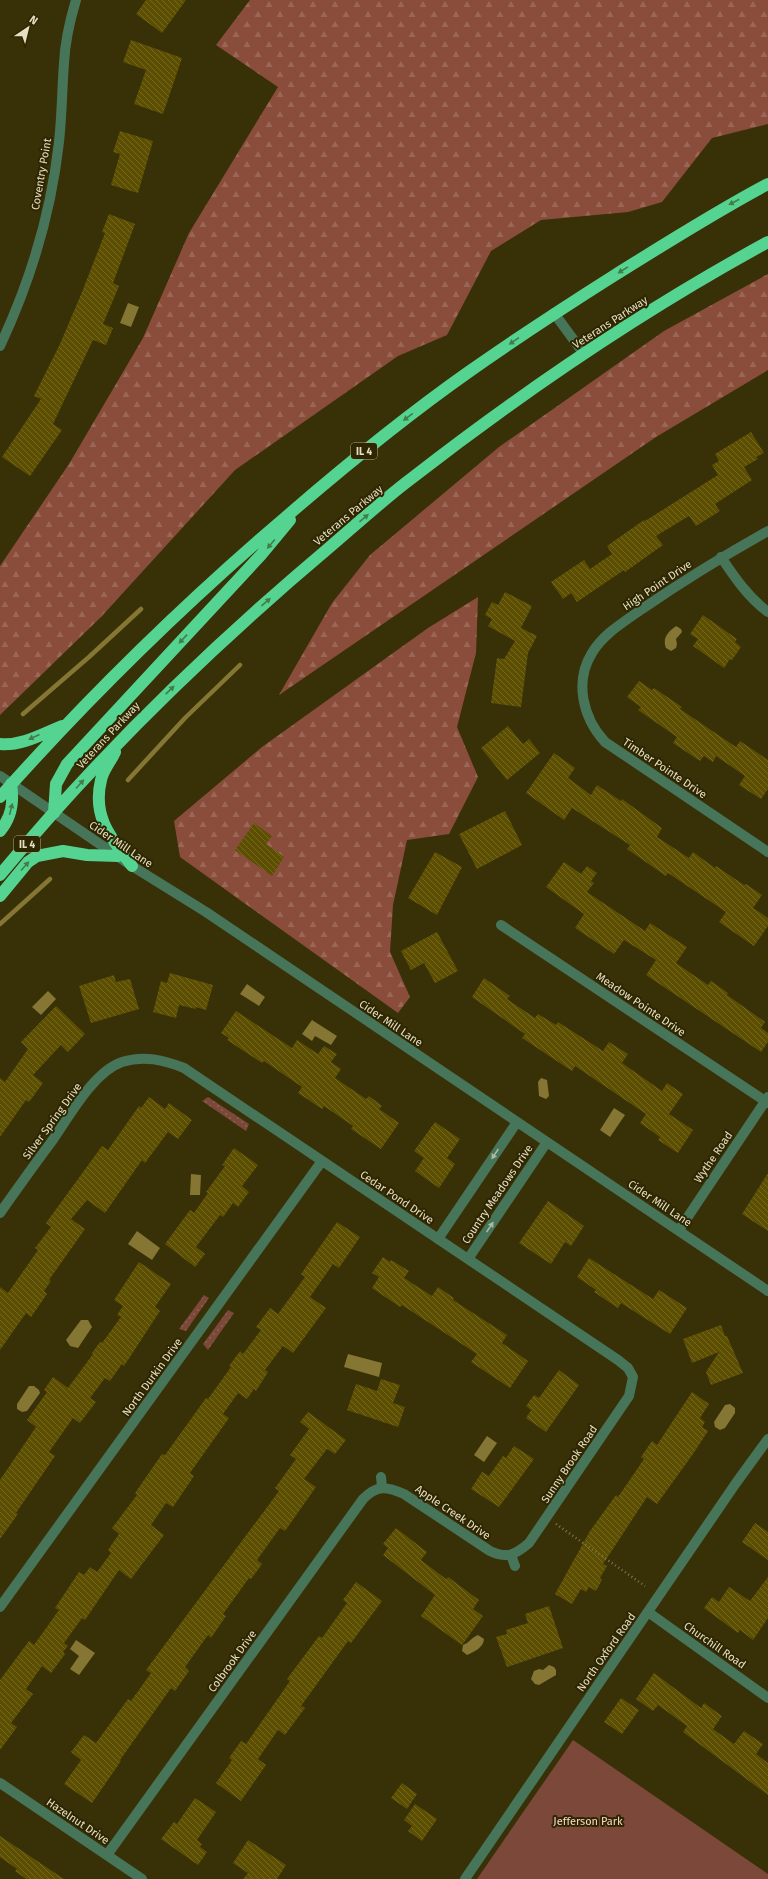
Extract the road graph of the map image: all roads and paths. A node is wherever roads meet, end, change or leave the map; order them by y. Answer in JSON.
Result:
{"nodes":[{"id":1,"x":76,"y":0,"type":"edge"},
{"id":2,"x":768,"y":184,"type":"edge"},
{"id":3,"x":768,"y":242,"type":"edge"},
{"id":4,"x":554,"y":313,"type":"junction"},
{"id":5,"x":0,"y":346,"type":"edge"},
{"id":6,"x":584,"y":354,"type":"junction"},
{"id":7,"x":314,"y":492,"type":"junction"},
{"id":8,"x":768,"y":531,"type":"edge"},
{"id":9,"x":721,"y":558,"type":"junction"},
{"id":10,"x":768,"y":612,"type":"edge"},
{"id":11,"x":583,"y":680,"type":"joint"},
{"id":12,"x":67,"y":724,"type":"junction"},
{"id":13,"x":124,"y":735,"type":"junction"},
{"id":14,"x":0,"y":744,"type":"edge"},
{"id":15,"x":0,"y":776,"type":"edge"},
{"id":16,"x":11,"y":784,"type":"junction"},
{"id":17,"x":0,"y":797,"type":"edge"},
{"id":18,"x":54,"y":813,"type":"junction"},
{"id":19,"x":0,"y":831,"type":"edge"},
{"id":20,"x":766,"y":847,"type":"edge"},
{"id":21,"x":118,"y":856,"type":"junction"},
{"id":22,"x":132,"y":866,"type":"junction"},
{"id":23,"x":0,"y":875,"type":"edge"},
{"id":24,"x":0,"y":896,"type":"edge"},
{"id":25,"x":501,"y":925,"type":"dead end"},
{"id":26,"x":137,"y":1059,"type":"joint"},
{"id":27,"x":767,"y":1101,"type":"edge"},
{"id":28,"x":517,"y":1122,"type":"junction"},
{"id":29,"x":547,"y":1142,"type":"junction"},
{"id":30,"x":322,"y":1161,"type":"junction"},
{"id":31,"x":0,"y":1213,"type":"edge"},
{"id":32,"x":679,"y":1230,"type":"junction"},
{"id":33,"x":438,"y":1239,"type":"junction"},
{"id":34,"x":468,"y":1259,"type":"junction"},
{"id":35,"x":768,"y":1291,"type":"edge"},
{"id":36,"x":637,"y":1376,"type":"joint"},
{"id":37,"x":768,"y":1439,"type":"edge"},
{"id":38,"x":381,"y":1482,"type":"joint"},
{"id":39,"x":555,"y":1524,"type":"dead end"},
{"id":40,"x":511,"y":1555,"type":"junction"},
{"id":41,"x":515,"y":1566,"type":"dead end"},
{"id":42,"x":645,"y":1586,"type":"dead end"},
{"id":43,"x":0,"y":1607,"type":"edge"},
{"id":44,"x":648,"y":1612,"type":"junction"},
{"id":45,"x":768,"y":1698,"type":"edge"},
{"id":46,"x":0,"y":1783,"type":"edge"},
{"id":47,"x":106,"y":1855,"type":"junction"},
{"id":48,"x":142,"y":1879,"type":"edge"},
{"id":49,"x":465,"y":1879,"type":"edge"}],
"edges":[{"from":1,"to":5,"type":"street","name":"Coventry Point"},
{"from":2,"to":4,"type":"highway","number":"IL 4","one_way":true},
{"from":3,"to":6,"type":"highway","name":"Veterans Parkway","number":"IL 4"},
{"from":4,"to":6,"type":"street"},
{"from":4,"to":7,"type":"highway","number":"IL 4","one_way":true},
{"from":13,"to":6,"type":"highway","name":"Veterans Parkway","number":"IL 4","one_way":true},
{"from":7,"to":12,"type":"highway","number":"IL 4"},
{"from":7,"to":18,"type":"highway","one_way":true},
{"from":8,"to":9,"type":"street","name":"High Point Drive"},
{"from":9,"to":10,"type":"street"},
{"from":9,"to":11,"type":"street","name":"High Point Drive"},
{"from":11,"to":20,"type":"street","name":"Timber Pointe Drive"},
{"from":12,"to":14,"type":"highway","one_way":true},
{"from":12,"to":16,"type":"highway","number":"IL 4"},
{"from":18,"to":13,"type":"highway","name":"Veterans Parkway","number":"IL 4","one_way":true},
{"from":13,"to":22,"type":"highway"},
{"from":15,"to":16,"type":"street","name":"Cider Mill Lane"},
{"from":16,"to":17,"type":"highway","number":"IL 4"},
{"from":16,"to":18,"type":"street","name":"Cider Mill Lane"},
{"from":19,"to":16,"type":"highway","one_way":true},
{"from":18,"to":21,"type":"street","name":"Cider Mill Lane"},
{"from":18,"to":23,"type":"highway","name":"Veterans Parkway","number":"IL 4"},
{"from":21,"to":22,"type":"street","name":"Cider Mill Lane"},
{"from":24,"to":21,"type":"highway","one_way":true},
{"from":22,"to":28,"type":"street","name":"Cider Mill Lane"},
{"from":25,"to":27,"type":"street","name":"Meadow Pointe Drive"},
{"from":26,"to":30,"type":"street","name":"Cedar Pond Drive"},
{"from":26,"to":31,"type":"street","name":"Silver Spring Drive"},
{"from":27,"to":32,"type":"street","name":"Wythe Road"},
{"from":28,"to":29,"type":"street","name":"Cider Mill Lane"},
{"from":28,"to":33,"type":"street","one_way":true},
{"from":29,"to":32,"type":"street","name":"Cider Mill Lane"},
{"from":34,"to":29,"type":"street","name":"Country Meadows Drive","one_way":true},
{"from":30,"to":33,"type":"street","name":"Cedar Pond Drive"},
{"from":30,"to":43,"type":"street","name":"North Durkin Drive"},
{"from":32,"to":35,"type":"street","name":"Cider Mill Lane"},
{"from":33,"to":34,"type":"street","name":"Cedar Pond Drive"},
{"from":34,"to":36,"type":"street","name":"Cedar Pond Drive"},
{"from":36,"to":40,"type":"street","name":"Sunny Brook Road"},
{"from":37,"to":44,"type":"street","name":"North Oxford Road"},
{"from":38,"to":40,"type":"street","name":"Apple Creek Drive"},
{"from":38,"to":47,"type":"street","name":"Colbrook Drive"},
{"from":39,"to":42,"type":"path"},
{"from":40,"to":41,"type":"street"},
{"from":44,"to":45,"type":"street","name":"Churchill Road"},
{"from":44,"to":49,"type":"street","name":"North Oxford Road"},
{"from":46,"to":47,"type":"street","name":"Hazelnut Drive"},
{"from":47,"to":48,"type":"street","name":"Hazelnut Drive"}]}
